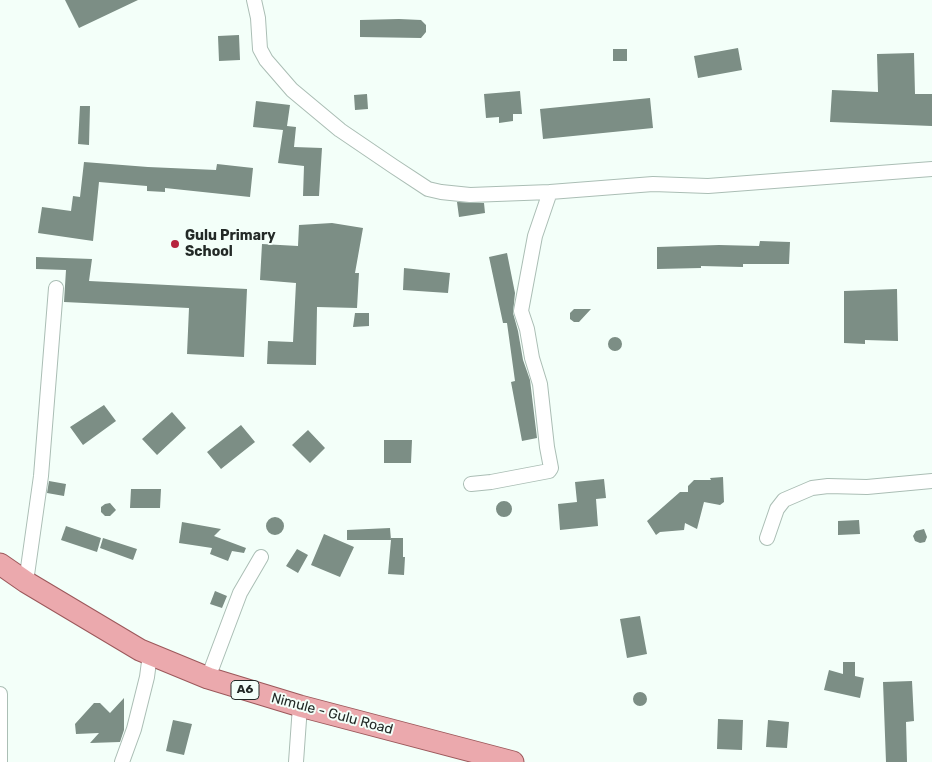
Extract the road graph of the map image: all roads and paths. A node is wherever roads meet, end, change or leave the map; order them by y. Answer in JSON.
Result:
{"nodes":[{"id":1,"x":254,"y":0,"type":"edge"},
{"id":2,"x":932,"y":169,"type":"edge"},
{"id":3,"x":550,"y":192,"type":"junction"},
{"id":4,"x":56,"y":288,"type":"dead end"},
{"id":5,"x":932,"y":481,"type":"edge"},
{"id":6,"x":471,"y":484,"type":"dead end"},
{"id":7,"x":767,"y":538,"type":"dead end"},
{"id":8,"x":261,"y":557,"type":"dead end"},
{"id":9,"x":0,"y":564,"type":"edge"},
{"id":10,"x":26,"y":582,"type":"junction"},
{"id":11,"x":150,"y":654,"type":"junction"},
{"id":12,"x":208,"y":678,"type":"junction"},
{"id":13,"x":0,"y":694,"type":"edge"},
{"id":14,"x":300,"y":706,"type":"junction"},
{"id":15,"x":0,"y":762,"type":"edge"},
{"id":16,"x":122,"y":762,"type":"edge"},
{"id":17,"x":296,"y":762,"type":"edge"},
{"id":18,"x":513,"y":762,"type":"edge"}],
"edges":[{"from":1,"to":3,"type":"street"},
{"from":2,"to":3,"type":"street"},
{"from":3,"to":6,"type":"street"},
{"from":4,"to":10,"type":"street"},
{"from":5,"to":7,"type":"street"},
{"from":8,"to":12,"type":"street"},
{"from":9,"to":10,"type":"main road","name":"Nimule - Gulu Road","number":"A6"},
{"from":10,"to":11,"type":"main road","name":"Nimule - Gulu Road","number":"A6"},
{"from":11,"to":12,"type":"main road","name":"Nimule - Gulu Road","number":"A6"},
{"from":11,"to":16,"type":"street"},
{"from":12,"to":14,"type":"main road","name":"Nimule - Gulu Road","number":"A6"},
{"from":13,"to":15,"type":"street"},
{"from":14,"to":17,"type":"street"},
{"from":14,"to":18,"type":"main road","name":"Nimule - Gulu Road","number":"A6"}]}
